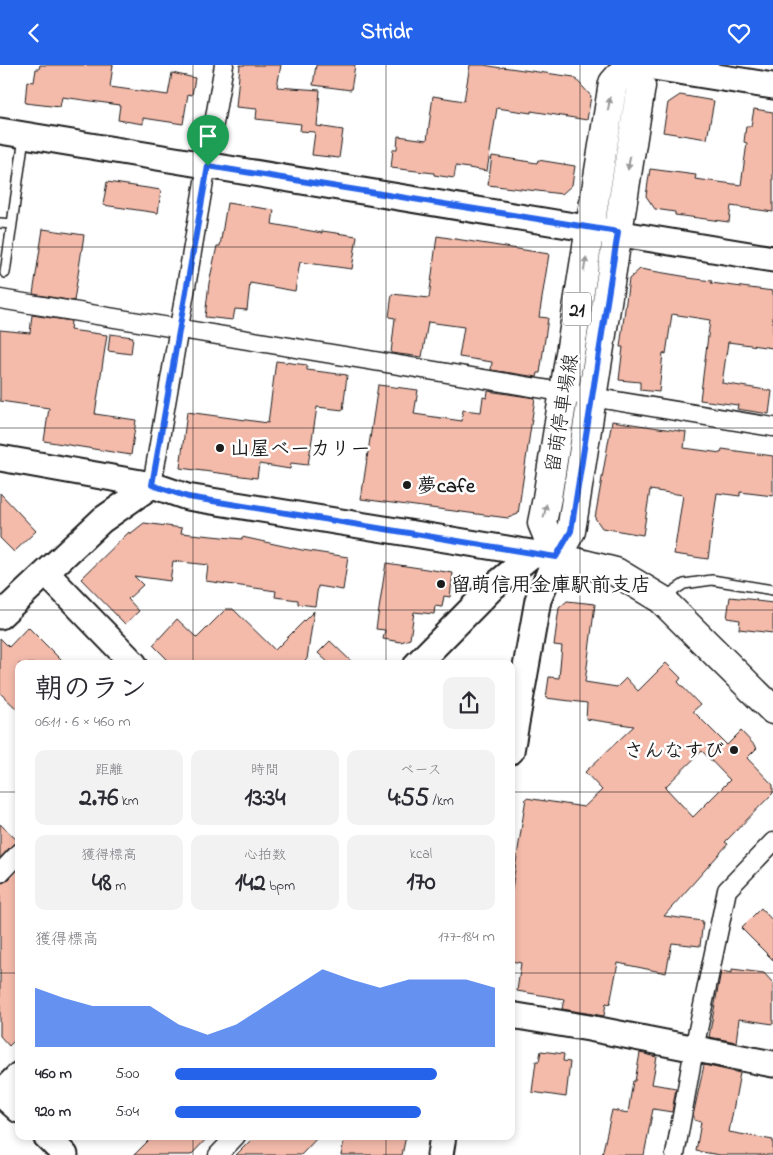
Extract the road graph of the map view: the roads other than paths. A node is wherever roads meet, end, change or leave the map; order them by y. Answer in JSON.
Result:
{"nodes":[{"id":1,"x":224,"y":65,"type":"edge"},
{"id":2,"x":630,"y":65,"type":"edge"},
{"id":3,"x":641,"y":65,"type":"edge"},
{"id":4,"x":773,"y":86,"type":"edge"},
{"id":5,"x":0,"y":131,"type":"edge"},
{"id":6,"x":24,"y":135,"type":"junction"},
{"id":7,"x":208,"y":166,"type":"junction"},
{"id":8,"x":0,"y":223,"type":"edge"},
{"id":9,"x":12,"y":224,"type":"junction"},
{"id":10,"x":590,"y":227,"type":"junction"},
{"id":11,"x":618,"y":232,"type":"junction"},
{"id":12,"x":773,"y":259,"type":"edge"},
{"id":13,"x":5,"y":273,"type":"dead end"},
{"id":14,"x":0,"y":299,"type":"edge"},
{"id":15,"x":179,"y":329,"type":"junction"},
{"id":16,"x":564,"y":393,"type":"junction"},
{"id":17,"x":592,"y":397,"type":"junction"},
{"id":18,"x":773,"y":427,"type":"edge"},
{"id":19,"x":0,"y":458,"type":"edge"},
{"id":20,"x":152,"y":485,"type":"junction"},
{"id":21,"x":545,"y":555,"type":"junction"},
{"id":22,"x":46,"y":573,"type":"junction"},
{"id":23,"x":773,"y":590,"type":"edge"},
{"id":24,"x":661,"y":599,"type":"junction"},
{"id":25,"x":0,"y":616,"type":"edge"},
{"id":26,"x":130,"y":660,"type":"edge"},
{"id":27,"x":421,"y":660,"type":"edge"},
{"id":28,"x":773,"y":710,"type":"edge"},
{"id":29,"x":515,"y":729,"type":"edge"},
{"id":30,"x":773,"y":843,"type":"edge"},
{"id":31,"x":15,"y":857,"type":"edge"},
{"id":32,"x":0,"y":873,"type":"edge"},
{"id":33,"x":515,"y":1016,"type":"edge"},
{"id":34,"x":694,"y":1049,"type":"junction"},
{"id":35,"x":773,"y":1065,"type":"edge"},
{"id":36,"x":15,"y":1081,"type":"edge"},
{"id":37,"x":5,"y":1097,"type":"edge"},
{"id":38,"x":50,"y":1140,"type":"edge"},
{"id":39,"x":232,"y":1140,"type":"edge"},
{"id":40,"x":442,"y":1140,"type":"edge"},
{"id":41,"x":65,"y":1155,"type":"edge"},
{"id":42,"x":218,"y":1155,"type":"edge"},
{"id":43,"x":440,"y":1155,"type":"edge"},
{"id":44,"x":675,"y":1155,"type":"edge"}],
"edges":[{"from":1,"to":7,"type":"street"},
{"from":10,"to":2,"type":"main road","name":"留萌停車場線","number":"21","one_way":true},
{"from":2,"to":11,"type":"main road","name":"留萌停車場線","number":"21","one_way":true},
{"from":3,"to":4,"type":"street"},
{"from":5,"to":6,"type":"street"},
{"from":6,"to":7,"type":"street"},
{"from":6,"to":9,"type":"lane"},
{"from":7,"to":10,"type":"street"},
{"from":7,"to":15,"type":"street"},
{"from":8,"to":9,"type":"lane"},
{"from":9,"to":13,"type":"lane"},
{"from":10,"to":11,"type":"street"},
{"from":16,"to":10,"type":"main road","name":"留萌停車場線","number":"21","one_way":true},
{"from":11,"to":12,"type":"street"},
{"from":11,"to":17,"type":"main road","name":"留萌停車場線","number":"21"},
{"from":14,"to":15,"type":"street"},
{"from":15,"to":16,"type":"street"},
{"from":15,"to":20,"type":"street"},
{"from":16,"to":17,"type":"street"},
{"from":21,"to":16,"type":"main road","name":"留萌停車場線","number":"21","one_way":true},
{"from":17,"to":18,"type":"street"},
{"from":17,"to":21,"type":"main road","name":"留萌停車場線","number":"21"},
{"from":19,"to":20,"type":"street"},
{"from":20,"to":21,"type":"street"},
{"from":20,"to":22,"type":"street"},
{"from":21,"to":24,"type":"main road"},
{"from":21,"to":27,"type":"street"},
{"from":21,"to":29,"type":"street"},
{"from":22,"to":25,"type":"street"},
{"from":22,"to":26,"type":"street"},
{"from":23,"to":24,"type":"lane"},
{"from":24,"to":28,"type":"main road"},
{"from":30,"to":34,"type":"street"},
{"from":31,"to":32,"type":"street"},
{"from":33,"to":34,"type":"street"},
{"from":34,"to":35,"type":"street"},
{"from":34,"to":44,"type":"street"},
{"from":36,"to":37,"type":"street"},
{"from":38,"to":41,"type":"street"},
{"from":39,"to":42,"type":"street"},
{"from":40,"to":43,"type":"street"}]}
